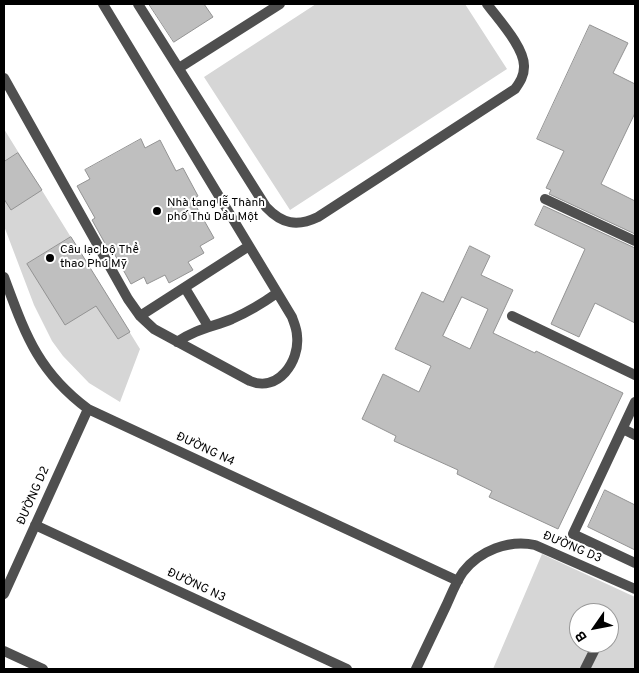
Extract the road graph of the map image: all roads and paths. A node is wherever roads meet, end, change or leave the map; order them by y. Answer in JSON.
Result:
{"nodes":[{"id":1,"x":103,"y":4,"type":"edge"},
{"id":2,"x":138,"y":4,"type":"edge"},
{"id":3,"x":280,"y":4,"type":"edge"},
{"id":4,"x":487,"y":4,"type":"edge"},
{"id":5,"x":179,"y":68,"type":"junction"},
{"id":6,"x":4,"y":78,"type":"edge"},
{"id":7,"x":544,"y":199,"type":"dead end"},
{"id":8,"x":635,"y":241,"type":"edge"},
{"id":9,"x":249,"y":246,"type":"junction"},
{"id":10,"x":4,"y":277,"type":"edge"},
{"id":11,"x":185,"y":288,"type":"junction"},
{"id":12,"x":277,"y":293,"type":"junction"},
{"id":13,"x":140,"y":316,"type":"junction"},
{"id":14,"x":512,"y":316,"type":"dead end"},
{"id":15,"x":208,"y":326,"type":"junction"},
{"id":16,"x":177,"y":342,"type":"junction"},
{"id":17,"x":635,"y":375,"type":"edge"},
{"id":18,"x":635,"y":402,"type":"edge"},
{"id":19,"x":88,"y":409,"type":"junction"},
{"id":20,"x":623,"y":429,"type":"junction"},
{"id":21,"x":635,"y":435,"type":"edge"},
{"id":22,"x":35,"y":525,"type":"junction"},
{"id":23,"x":635,"y":563,"type":"edge"},
{"id":24,"x":458,"y":580,"type":"junction"},
{"id":25,"x":635,"y":589,"type":"edge"},
{"id":26,"x":4,"y":594,"type":"edge"},
{"id":27,"x":4,"y":651,"type":"edge"},
{"id":28,"x":593,"y":653,"type":"edge"},
{"id":29,"x":43,"y":669,"type":"edge"},
{"id":30,"x":347,"y":669,"type":"edge"},
{"id":31,"x":416,"y":669,"type":"edge"},
{"id":32,"x":585,"y":669,"type":"edge"}],
"edges":[{"from":1,"to":9,"type":"street"},
{"from":2,"to":5,"type":"street"},
{"from":3,"to":5,"type":"street"},
{"from":4,"to":5,"type":"street"},
{"from":6,"to":13,"type":"street"},
{"from":7,"to":8,"type":"street"},
{"from":9,"to":11,"type":"street"},
{"from":9,"to":12,"type":"street"},
{"from":10,"to":19,"type":"street","name":"ĐƯỜNG N4"},
{"from":11,"to":13,"type":"street"},
{"from":11,"to":15,"type":"street"},
{"from":12,"to":15,"type":"street"},
{"from":12,"to":16,"type":"street"},
{"from":13,"to":16,"type":"street"},
{"from":14,"to":17,"type":"street"},
{"from":15,"to":16,"type":"street"},
{"from":18,"to":20,"type":"street"},
{"from":19,"to":22,"type":"street","name":"ĐƯỜNG D2"},
{"from":19,"to":24,"type":"street","name":"ĐƯỜNG N4"},
{"from":20,"to":21,"type":"street"},
{"from":20,"to":23,"type":"street"},
{"from":22,"to":26,"type":"street","name":"ĐƯỜNG D2"},
{"from":22,"to":30,"type":"street","name":"ĐƯỜNG N3"},
{"from":24,"to":25,"type":"street","name":"ĐƯỜNG D3"},
{"from":24,"to":31,"type":"street","name":"ĐƯỜNG D3"},
{"from":27,"to":29,"type":"street"},
{"from":28,"to":32,"type":"street"}]}
